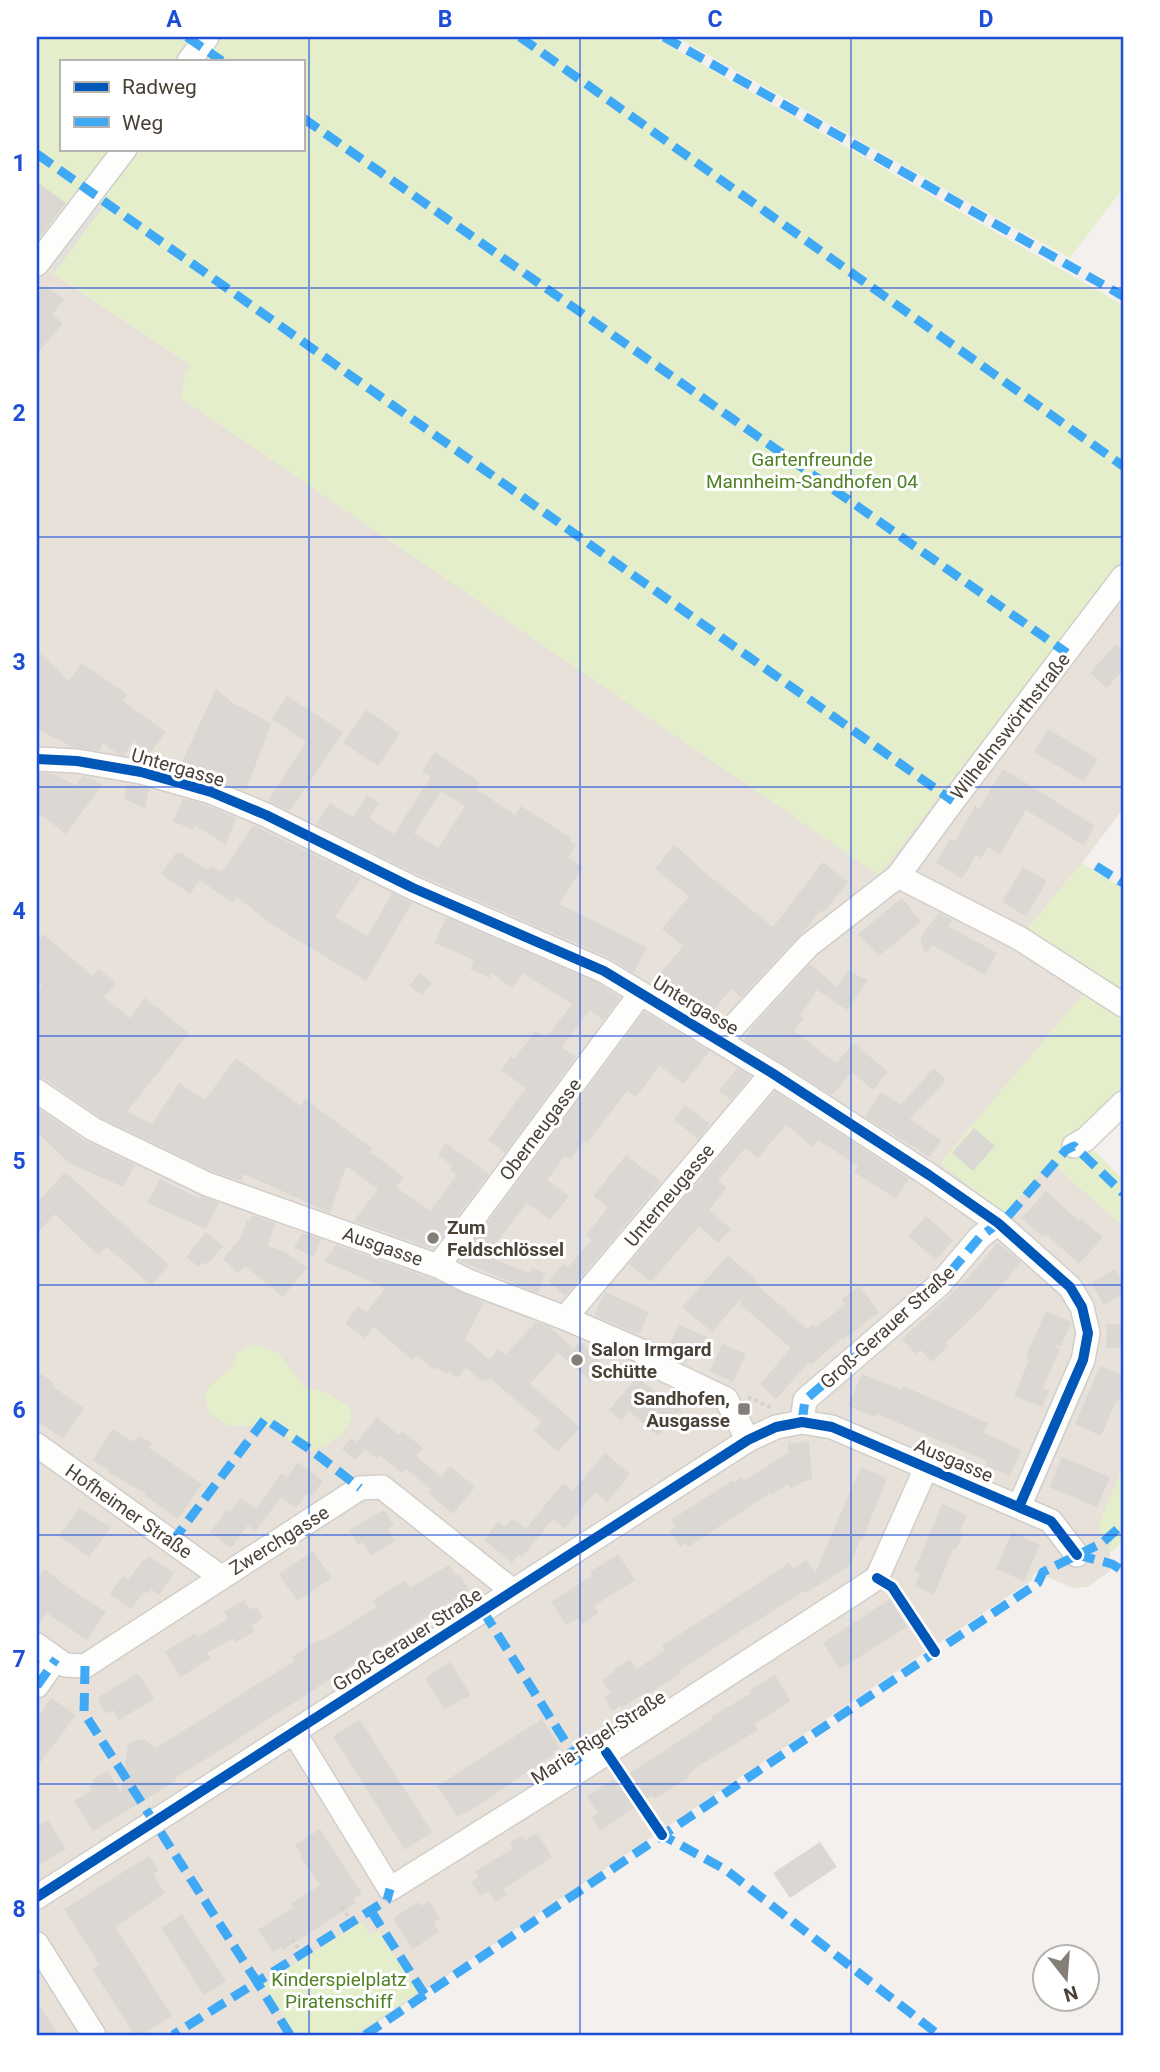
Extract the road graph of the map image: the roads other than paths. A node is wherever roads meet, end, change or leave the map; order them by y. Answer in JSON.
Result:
{"nodes":[{"id":1,"x":207,"y":37,"type":"edge"},
{"id":2,"x":190,"y":60,"type":"edge"},
{"id":3,"x":124,"y":150,"type":"edge"},
{"id":4,"x":37,"y":264,"type":"edge"},
{"id":5,"x":1123,"y":577,"type":"edge"},
{"id":6,"x":37,"y":759,"type":"edge"},
{"id":7,"x":898,"y":876,"type":"junction"},
{"id":8,"x":641,"y":993,"type":"junction"},
{"id":9,"x":1123,"y":1005,"type":"edge"},
{"id":10,"x":720,"y":1041,"type":"junction"},
{"id":11,"x":772,"y":1073,"type":"junction"},
{"id":12,"x":37,"y":1091,"type":"edge"},
{"id":13,"x":1123,"y":1104,"type":"edge"},
{"id":14,"x":1074,"y":1146,"type":"dead end"},
{"id":15,"x":998,"y":1223,"type":"junction"},
{"id":16,"x":438,"y":1266,"type":"junction"},
{"id":17,"x":565,"y":1318,"type":"junction"},
{"id":18,"x":802,"y":1422,"type":"junction"},
{"id":19,"x":748,"y":1440,"type":"junction"},
{"id":20,"x":37,"y":1445,"type":"edge"},
{"id":21,"x":926,"y":1468,"type":"junction"},
{"id":22,"x":1019,"y":1507,"type":"junction"},
{"id":23,"x":1077,"y":1555,"type":"dead end"},
{"id":24,"x":221,"y":1577,"type":"junction"},
{"id":25,"x":513,"y":1591,"type":"junction"},
{"id":26,"x":37,"y":1645,"type":"edge"},
{"id":27,"x":56,"y":1659,"type":"junction"},
{"id":28,"x":37,"y":1685,"type":"edge"},
{"id":29,"x":294,"y":1732,"type":"junction"},
{"id":30,"x":37,"y":1897,"type":"edge"},
{"id":31,"x":37,"y":1944,"type":"edge"},
{"id":32,"x":94,"y":2035,"type":"edge"}],
"edges":[{"from":1,"to":2,"type":"street"},
{"from":3,"to":4,"type":"street"},
{"from":5,"to":7,"type":"street","name":"Wilhelmswörthstraße"},
{"from":6,"to":8,"type":"street","name":"Untergasse"},
{"from":7,"to":9,"type":"street"},
{"from":7,"to":10,"type":"street","name":"Wilhelmswörthstraße"},
{"from":8,"to":10,"type":"street","name":"Untergasse"},
{"from":8,"to":16,"type":"street","name":"Oberneugasse"},
{"from":10,"to":11,"type":"street","name":"Untergasse"},
{"from":11,"to":15,"type":"street","name":"Untergasse"},
{"from":11,"to":17,"type":"street","name":"Unterneugasse"},
{"from":12,"to":16,"type":"street","name":"Ausgasse"},
{"from":13,"to":14,"type":"street"},
{"from":15,"to":18,"type":"street","name":"Groß-Gerauer Straße"},
{"from":15,"to":22,"type":"street","name":"Untergasse"},
{"from":16,"to":17,"type":"street","name":"Ausgasse"},
{"from":17,"to":19,"type":"street","name":"Ausgasse"},
{"from":18,"to":19,"type":"street","name":"Groß-Gerauer Straße"},
{"from":18,"to":21,"type":"street","name":"Ausgasse"},
{"from":19,"to":25,"type":"street","name":"Groß-Gerauer Straße"},
{"from":20,"to":24,"type":"street","name":"Hofheimer Straße"},
{"from":21,"to":22,"type":"street","name":"Ausgasse"},
{"from":21,"to":29,"type":"street","name":"Maria-Rigel-Straße"},
{"from":22,"to":23,"type":"street","name":"Ausgasse"},
{"from":24,"to":25,"type":"street","name":"Zwerchgasse"},
{"from":24,"to":27,"type":"street","name":"Zwerchgasse"},
{"from":25,"to":29,"type":"street","name":"Groß-Gerauer Straße"},
{"from":26,"to":27,"type":"street","name":"Zwerchgasse"},
{"from":27,"to":28,"type":"street"},
{"from":29,"to":30,"type":"street","name":"Groß-Gerauer Straße"},
{"from":31,"to":32,"type":"street"}]}
